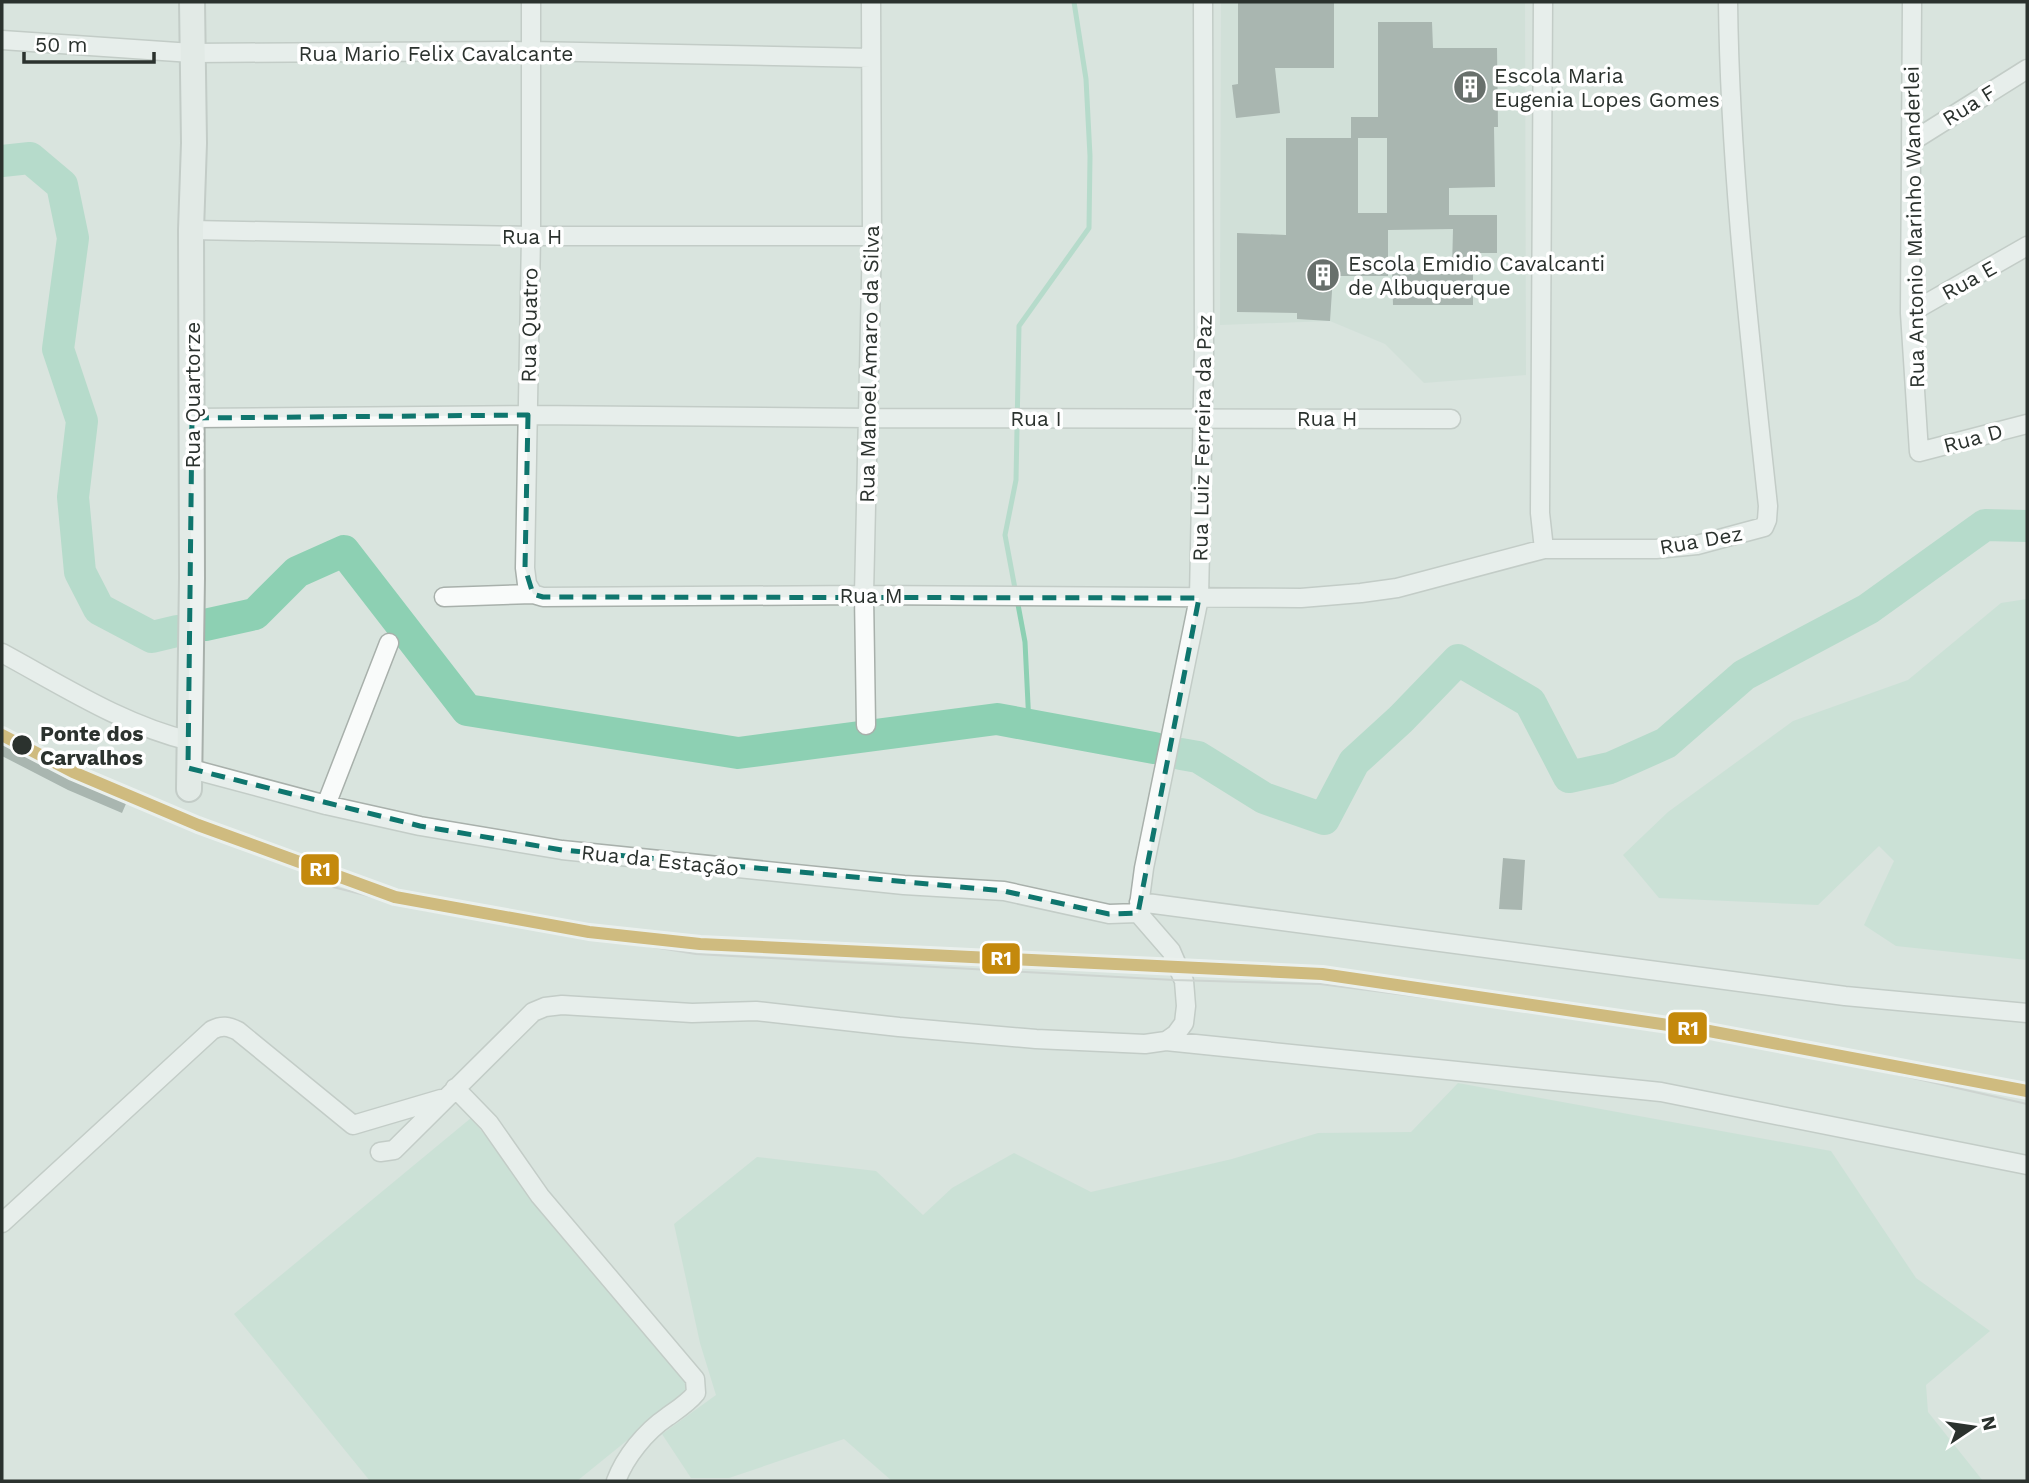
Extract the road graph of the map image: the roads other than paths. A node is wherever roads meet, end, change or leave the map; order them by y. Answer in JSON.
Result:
{"nodes":[{"id":1,"x":192,"y":2,"type":"edge"},
{"id":2,"x":531,"y":2,"type":"edge"},
{"id":3,"x":872,"y":2,"type":"edge"},
{"id":4,"x":1203,"y":2,"type":"edge"},
{"id":5,"x":1543,"y":2,"type":"edge"},
{"id":6,"x":1728,"y":2,"type":"edge"},
{"id":7,"x":1912,"y":2,"type":"edge"},
{"id":8,"x":2,"y":40,"type":"edge"},
{"id":9,"x":531,"y":51,"type":"junction"},
{"id":10,"x":192,"y":53,"type":"junction"},
{"id":11,"x":871,"y":58,"type":"junction"},
{"id":12,"x":2027,"y":69,"type":"edge"},
{"id":13,"x":1911,"y":142,"type":"junction"},
{"id":14,"x":191,"y":230,"type":"junction"},
{"id":15,"x":531,"y":236,"type":"junction"},
{"id":16,"x":872,"y":236,"type":"junction"},
{"id":17,"x":2027,"y":246,"type":"edge"},
{"id":18,"x":1910,"y":313,"type":"junction"},
{"id":19,"x":528,"y":415,"type":"junction"},
{"id":20,"x":192,"y":418,"type":"junction"},
{"id":21,"x":869,"y":418,"type":"junction"},
{"id":22,"x":1202,"y":418,"type":"junction"},
{"id":23,"x":1451,"y":419,"type":"dead end"},
{"id":24,"x":2027,"y":424,"type":"edge"},
{"id":25,"x":1919,"y":452,"type":"joint"},
{"id":26,"x":1544,"y":550,"type":"junction"},
{"id":27,"x":538,"y":595,"type":"junction"},
{"id":28,"x":864,"y":595,"type":"junction"},
{"id":29,"x":444,"y":597,"type":"dead end"},
{"id":30,"x":1199,"y":598,"type":"junction"},
{"id":31,"x":389,"y":643,"type":"dead end"},
{"id":32,"x":2,"y":653,"type":"edge"},
{"id":33,"x":866,"y":725,"type":"dead end"},
{"id":34,"x":190,"y":741,"type":"junction"},
{"id":35,"x":189,"y":778,"type":"joint"},
{"id":36,"x":326,"y":805,"type":"junction"},
{"id":37,"x":1138,"y":908,"type":"junction"},
{"id":38,"x":2027,"y":1013,"type":"edge"},
{"id":39,"x":1166,"y":1041,"type":"junction"},
{"id":40,"x":449,"y":1093,"type":"junction"},
{"id":41,"x":380,"y":1152,"type":"dead end"},
{"id":42,"x":2027,"y":1165,"type":"edge"},
{"id":43,"x":2,"y":1223,"type":"edge"},
{"id":44,"x":616,"y":1481,"type":"edge"}],
"edges":[{"from":1,"to":10,"type":"street","name":"Rua Quartorze"},
{"from":2,"to":9,"type":"street","name":"Rua Quatro"},
{"from":3,"to":11,"type":"street","name":"Rua Manoel Amaro da Silva"},
{"from":4,"to":22,"type":"street","name":"Rua Luiz Ferreira da Paz"},
{"from":5,"to":26,"type":"street"},
{"from":6,"to":26,"type":"street","name":"Rua Dez"},
{"from":7,"to":13,"type":"street","name":"Rua Antonio Marinho Wanderlei"},
{"from":8,"to":10,"type":"street","name":"Rua Mario Felix Cavalcante"},
{"from":9,"to":10,"type":"street","name":"Rua Mario Felix Cavalcante"},
{"from":9,"to":11,"type":"street","name":"Rua Mario Felix Cavalcante"},
{"from":9,"to":15,"type":"street","name":"Rua Quatro"},
{"from":10,"to":14,"type":"street","name":"Rua Quartorze"},
{"from":11,"to":16,"type":"street","name":"Rua Manoel Amaro da Silva"},
{"from":12,"to":13,"type":"street","name":"Rua F"},
{"from":13,"to":18,"type":"street","name":"Rua Antonio Marinho Wanderlei"},
{"from":14,"to":15,"type":"street","name":"Rua H"},
{"from":14,"to":20,"type":"street","name":"Rua Quartorze"},
{"from":15,"to":16,"type":"street","name":"Rua H"},
{"from":15,"to":19,"type":"street","name":"Rua Quatro"},
{"from":16,"to":21,"type":"street","name":"Rua Manoel Amaro da Silva"},
{"from":17,"to":18,"type":"street","name":"Rua E"},
{"from":18,"to":25,"type":"street","name":"Rua Antonio Marinho Wanderlei"},
{"from":19,"to":20,"type":"street","name":"Rua I"},
{"from":19,"to":21,"type":"street","name":"Rua I"},
{"from":19,"to":27,"type":"street","name":"Rua Quatro"},
{"from":20,"to":34,"type":"street","name":"Rua Quartorze"},
{"from":21,"to":22,"type":"street","name":"Rua I"},
{"from":21,"to":28,"type":"street","name":"Rua Manoel Amaro da Silva"},
{"from":22,"to":23,"type":"street","name":"Rua H"},
{"from":22,"to":30,"type":"street","name":"Rua Luiz Ferreira da Paz"},
{"from":24,"to":25,"type":"street","name":"Rua D"},
{"from":26,"to":30,"type":"street","name":"Rua Dez"},
{"from":27,"to":28,"type":"street","name":"Rua M"},
{"from":27,"to":29,"type":"street","name":"Rua M"},
{"from":28,"to":30,"type":"street","name":"Rua M"},
{"from":28,"to":33,"type":"street","name":"Rua Manoel Amaro da Silva"},
{"from":30,"to":37,"type":"street","name":"Rua Luiz Ferreira da Paz"},
{"from":31,"to":36,"type":"street"},
{"from":32,"to":34,"type":"street"},
{"from":34,"to":35,"type":"street","name":"Rua Quartorze"},
{"from":35,"to":36,"type":"street","name":"Rua da Estação"},
{"from":36,"to":37,"type":"street","name":"Rua da Estação"},
{"from":37,"to":38,"type":"street","name":"Rua da Estação"},
{"from":37,"to":39,"type":"street"},
{"from":39,"to":40,"type":"street"},
{"from":39,"to":42,"type":"street"},
{"from":40,"to":41,"type":"street"},
{"from":40,"to":43,"type":"street"},
{"from":40,"to":44,"type":"street"}]}
